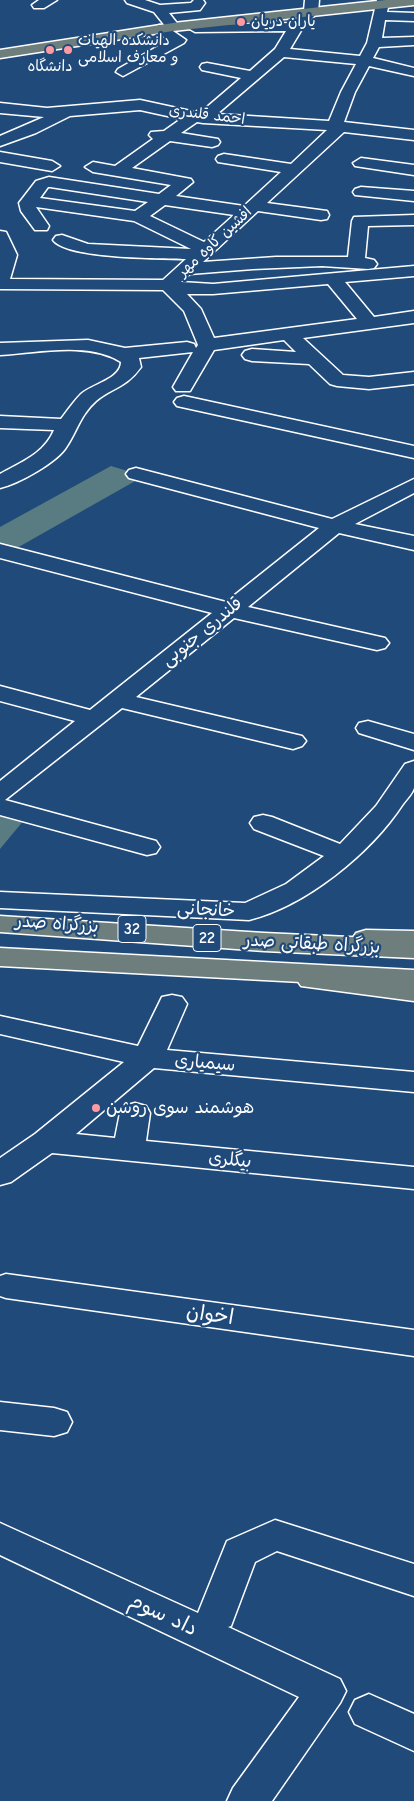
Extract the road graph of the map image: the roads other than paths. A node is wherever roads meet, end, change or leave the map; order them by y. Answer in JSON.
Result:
{"nodes":[{"id":1,"x":132,"y":0,"type":"edge"},
{"id":2,"x":414,"y":1,"type":"edge"},
{"id":3,"x":198,"y":3,"type":"dead end"},
{"id":4,"x":312,"y":6,"type":"edge"},
{"id":5,"x":386,"y":7,"type":"edge"},
{"id":6,"x":159,"y":9,"type":"junction"},
{"id":7,"x":414,"y":17,"type":"edge"},
{"id":8,"x":166,"y":28,"type":"junction"},
{"id":9,"x":195,"y":28,"type":"dead end"},
{"id":10,"x":295,"y":35,"type":"junction"},
{"id":11,"x":414,"y":41,"type":"edge"},
{"id":12,"x":374,"y":43,"type":"junction"},
{"id":13,"x":280,"y":52,"type":"junction"},
{"id":14,"x":0,"y":53,"type":"edge"},
{"id":15,"x":366,"y":61,"type":"junction"},
{"id":16,"x":207,"y":67,"type":"dead end"},
{"id":17,"x":123,"y":72,"type":"dead end"},
{"id":18,"x":414,"y":72,"type":"edge"},
{"id":19,"x":253,"y":76,"type":"junction"},
{"id":20,"x":3,"y":111,"type":"edge"},
{"id":21,"x":66,"y":112,"type":"junction"},
{"id":22,"x":198,"y":117,"type":"junction"},
{"id":23,"x":338,"y":126,"type":"junction"},
{"id":24,"x":143,"y":134,"type":"dead end"},
{"id":25,"x":414,"y":135,"type":"edge"},
{"id":26,"x":167,"y":136,"type":"junction"},
{"id":27,"x":0,"y":141,"type":"edge"},
{"id":28,"x":212,"y":142,"type":"dead end"},
{"id":29,"x":0,"y":157,"type":"edge"},
{"id":30,"x":224,"y":159,"type":"dead end"},
{"id":31,"x":361,"y":163,"type":"dead end"},
{"id":32,"x":93,"y":167,"type":"dead end"},
{"id":33,"x":294,"y":169,"type":"junction"},
{"id":34,"x":414,"y":170,"type":"edge"},
{"id":35,"x":118,"y":171,"type":"junction"},
{"id":36,"x":53,"y":174,"type":"junction"},
{"id":37,"x":361,"y":192,"type":"dead end"},
{"id":38,"x":414,"y":196,"type":"edge"},
{"id":39,"x":164,"y":199,"type":"junction"},
{"id":40,"x":28,"y":201,"type":"junction"},
{"id":41,"x":251,"y":209,"type":"junction"},
{"id":42,"x":321,"y":215,"type":"dead end"},
{"id":43,"x":138,"y":217,"type":"junction"},
{"id":44,"x":414,"y":220,"type":"edge"},
{"id":45,"x":41,"y":226,"type":"dead end"},
{"id":46,"x":0,"y":236,"type":"edge"},
{"id":47,"x":62,"y":240,"type":"dead end"},
{"id":48,"x":206,"y":250,"type":"junction"},
{"id":49,"x":291,"y":260,"type":"junction"},
{"id":50,"x":356,"y":263,"type":"junction"},
{"id":51,"x":185,"y":269,"type":"junction"},
{"id":52,"x":414,"y":271,"type":"edge"},
{"id":53,"x":0,"y":282,"type":"edge"},
{"id":54,"x":168,"y":285,"type":"junction"},
{"id":55,"x":338,"y":286,"type":"junction"},
{"id":56,"x":192,"y":309,"type":"junction"},
{"id":57,"x":414,"y":317,"type":"edge"},
{"id":58,"x":369,"y":322,"type":"junction"},
{"id":59,"x":289,"y":335,"type":"junction"},
{"id":60,"x":207,"y":345,"type":"junction"},
{"id":61,"x":187,"y":348,"type":"dead end"},
{"id":62,"x":0,"y":349,"type":"edge"},
{"id":63,"x":125,"y":354,"type":"junction"},
{"id":64,"x":252,"y":355,"type":"dead end"},
{"id":65,"x":314,"y":359,"type":"junction"},
{"id":66,"x":414,"y":378,"type":"edge"},
{"id":67,"x":0,"y":422,"type":"edge"},
{"id":68,"x":66,"y":425,"type":"junction"},
{"id":69,"x":414,"y":452,"type":"edge"},
{"id":70,"x":136,"y":474,"type":"dead end"},
{"id":71,"x":0,"y":482,"type":"edge"},
{"id":72,"x":414,"y":485,"type":"edge"},
{"id":73,"x":335,"y":526,"type":"junction"},
{"id":74,"x":414,"y":543,"type":"edge"},
{"id":75,"x":0,"y":551,"type":"edge"},
{"id":76,"x":229,"y":610,"type":"junction"},
{"id":77,"x":377,"y":643,"type":"dead end"},
{"id":78,"x":0,"y":693,"type":"edge"},
{"id":79,"x":117,"y":700,"type":"junction"},
{"id":80,"x":94,"y":718,"type":"junction"},
{"id":81,"x":368,"y":728,"type":"dead end"},
{"id":82,"x":293,"y":741,"type":"dead end"},
{"id":83,"x":414,"y":742,"type":"edge"},
{"id":84,"x":414,"y":769,"type":"edge"},
{"id":85,"x":0,"y":794,"type":"edge"},
{"id":86,"x":0,"y":807,"type":"edge"},
{"id":87,"x":263,"y":823,"type":"dead end"},
{"id":88,"x":147,"y":847,"type":"dead end"},
{"id":89,"x":344,"y":855,"type":"junction"},
{"id":90,"x":0,"y":900,"type":"edge"},
{"id":91,"x":0,"y":922,"type":"edge"},
{"id":92,"x":264,"y":938,"type":"junction"},
{"id":93,"x":414,"y":940,"type":"edge"},
{"id":94,"x":414,"y":944,"type":"edge"},
{"id":95,"x":414,"y":949,"type":"edge"},
{"id":96,"x":0,"y":957,"type":"edge"},
{"id":97,"x":0,"y":961,"type":"edge"},
{"id":98,"x":257,"y":974,"type":"junction"},
{"id":99,"x":414,"y":981,"type":"edge"},
{"id":100,"x":414,"y":992,"type":"edge"},
{"id":101,"x":172,"y":1004,"type":"dead end"},
{"id":102,"x":0,"y":1024,"type":"edge"},
{"id":103,"x":148,"y":1058,"type":"junction"},
{"id":104,"x":414,"y":1082,"type":"edge"},
{"id":105,"x":135,"y":1113,"type":"dead end"},
{"id":106,"x":46,"y":1142,"type":"junction"},
{"id":107,"x":129,"y":1150,"type":"junction"},
{"id":108,"x":0,"y":1174,"type":"edge"},
{"id":109,"x":414,"y":1178,"type":"edge"},
{"id":110,"x":6,"y":1286,"type":"dead end"},
{"id":111,"x":414,"y":1343,"type":"edge"},
{"id":112,"x":0,"y":1416,"type":"edge"},
{"id":113,"x":54,"y":1422,"type":"dead end"},
{"id":114,"x":0,"y":1538,"type":"edge"},
{"id":115,"x":414,"y":1580,"type":"edge"},
{"id":116,"x":217,"y":1614,"type":"dead end"},
{"id":117,"x":369,"y":1712,"type":"dead end"},
{"id":118,"x":414,"y":1733,"type":"edge"},
{"id":119,"x":248,"y":1801,"type":"edge"}],
"edges":[{"from":1,"to":6,"type":"street"},
{"from":2,"to":5,"type":"main road"},
{"from":3,"to":6,"type":"street"},
{"from":4,"to":5,"type":"main road"},
{"from":4,"to":8,"type":"main road"},
{"from":4,"to":10,"type":"street"},
{"from":5,"to":7,"type":"street"},
{"from":5,"to":12,"type":"street"},
{"from":6,"to":8,"type":"street"},
{"from":8,"to":14,"type":"main road"},
{"from":8,"to":17,"type":"street"},
{"from":9,"to":10,"type":"street"},
{"from":10,"to":13,"type":"street"},
{"from":11,"to":12,"type":"street"},
{"from":12,"to":15,"type":"street"},
{"from":13,"to":15,"type":"street"},
{"from":13,"to":19,"type":"street"},
{"from":15,"to":18,"type":"street"},
{"from":15,"to":23,"type":"street"},
{"from":16,"to":19,"type":"street"},
{"from":19,"to":22,"type":"street"},
{"from":20,"to":21,"type":"street","name":"احمد قلندری"},
{"from":21,"to":22,"type":"street","name":"احمد قلندری"},
{"from":21,"to":27,"type":"street"},
{"from":22,"to":23,"type":"street","name":"احمد قلندری"},
{"from":22,"to":26,"type":"street"},
{"from":23,"to":25,"type":"street","name":"احمد قلندری"},
{"from":23,"to":33,"type":"street","name":"افشین کاوه مهر"},
{"from":24,"to":26,"type":"street"},
{"from":26,"to":28,"type":"street"},
{"from":26,"to":35,"type":"street"},
{"from":29,"to":36,"type":"street"},
{"from":30,"to":33,"type":"street"},
{"from":31,"to":34,"type":"street"},
{"from":32,"to":35,"type":"street"},
{"from":33,"to":41,"type":"street","name":"افشین کاوه مهر"},
{"from":35,"to":39,"type":"street"},
{"from":36,"to":39,"type":"street"},
{"from":36,"to":40,"type":"street"},
{"from":37,"to":38,"type":"street"},
{"from":39,"to":41,"type":"street"},
{"from":39,"to":43,"type":"street"},
{"from":40,"to":43,"type":"street"},
{"from":40,"to":45,"type":"street"},
{"from":41,"to":42,"type":"street"},
{"from":41,"to":48,"type":"street","name":"افشین کاوه مهر"},
{"from":43,"to":48,"type":"street"},
{"from":44,"to":50,"type":"street"},
{"from":46,"to":53,"type":"street"},
{"from":47,"to":48,"type":"street"},
{"from":48,"to":49,"type":"street"},
{"from":48,"to":51,"type":"street","name":"افشین کاوه مهر"},
{"from":49,"to":50,"type":"street"},
{"from":49,"to":51,"type":"street"},
{"from":50,"to":52,"type":"street"},
{"from":51,"to":54,"type":"street","name":"افشین کاوه مهر"},
{"from":52,"to":55,"type":"street"},
{"from":53,"to":54,"type":"street","name":"افشین کاوه مهر"},
{"from":54,"to":55,"type":"street"},
{"from":54,"to":56,"type":"street"},
{"from":55,"to":56,"type":"street"},
{"from":55,"to":58,"type":"street"},
{"from":56,"to":60,"type":"street"},
{"from":57,"to":58,"type":"street"},
{"from":58,"to":59,"type":"street"},
{"from":59,"to":60,"type":"street"},
{"from":59,"to":65,"type":"street"},
{"from":60,"to":69,"type":"street"},
{"from":61,"to":63,"type":"street"},
{"from":62,"to":63,"type":"street"},
{"from":63,"to":68,"type":"street"},
{"from":64,"to":65,"type":"street"},
{"from":65,"to":66,"type":"street"},
{"from":67,"to":68,"type":"street"},
{"from":68,"to":71,"type":"street"},
{"from":70,"to":73,"type":"street"},
{"from":72,"to":73,"type":"street","name":"قلندری جنوبی"},
{"from":73,"to":74,"type":"street"},
{"from":73,"to":76,"type":"street","name":"قلندری جنوبی"},
{"from":75,"to":76,"type":"street"},
{"from":76,"to":77,"type":"street"},
{"from":76,"to":79,"type":"street","name":"قلندری جنوبی"},
{"from":78,"to":80,"type":"street"},
{"from":79,"to":80,"type":"street","name":"قلندری جنوبی"},
{"from":79,"to":82,"type":"street"},
{"from":80,"to":85,"type":"street","name":"قلندری جنوبی"},
{"from":81,"to":83,"type":"street"},
{"from":84,"to":89,"type":"street","name":"خانجانی"},
{"from":86,"to":88,"type":"street"},
{"from":87,"to":89,"type":"street"},
{"from":89,"to":90,"type":"street","name":"خانجانی"},
{"from":91,"to":92,"type":"main road","name":"بزرگراه صدر","number":"32"},
{"from":91,"to":95,"type":"main road","name":"بزرگراه طبقاتی صدر","number":"22"},
{"from":92,"to":93,"type":"main road"},
{"from":92,"to":94,"type":"main road","name":"بزرگراه صدر","number":"32"},
{"from":96,"to":99,"type":"main road","name":"بزرگراه طبقاتی صدر","number":"22"},
{"from":97,"to":98,"type":"main road","number":"32"},
{"from":98,"to":99,"type":"main road","number":"32"},
{"from":98,"to":100,"type":"main road"},
{"from":101,"to":103,"type":"street"},
{"from":102,"to":103,"type":"street","name":"سیمیاری"},
{"from":103,"to":104,"type":"street","name":"سیمیاری"},
{"from":103,"to":106,"type":"street"},
{"from":105,"to":107,"type":"street"},
{"from":106,"to":107,"type":"street","name":"بیگلری"},
{"from":106,"to":108,"type":"street"},
{"from":107,"to":109,"type":"street","name":"بیگلری"},
{"from":110,"to":111,"type":"street","name":"اخوان"},
{"from":112,"to":113,"type":"street"},
{"from":114,"to":119,"type":"street","name":"داد سوم"},
{"from":115,"to":116,"type":"street"},
{"from":117,"to":118,"type":"street"}]}
